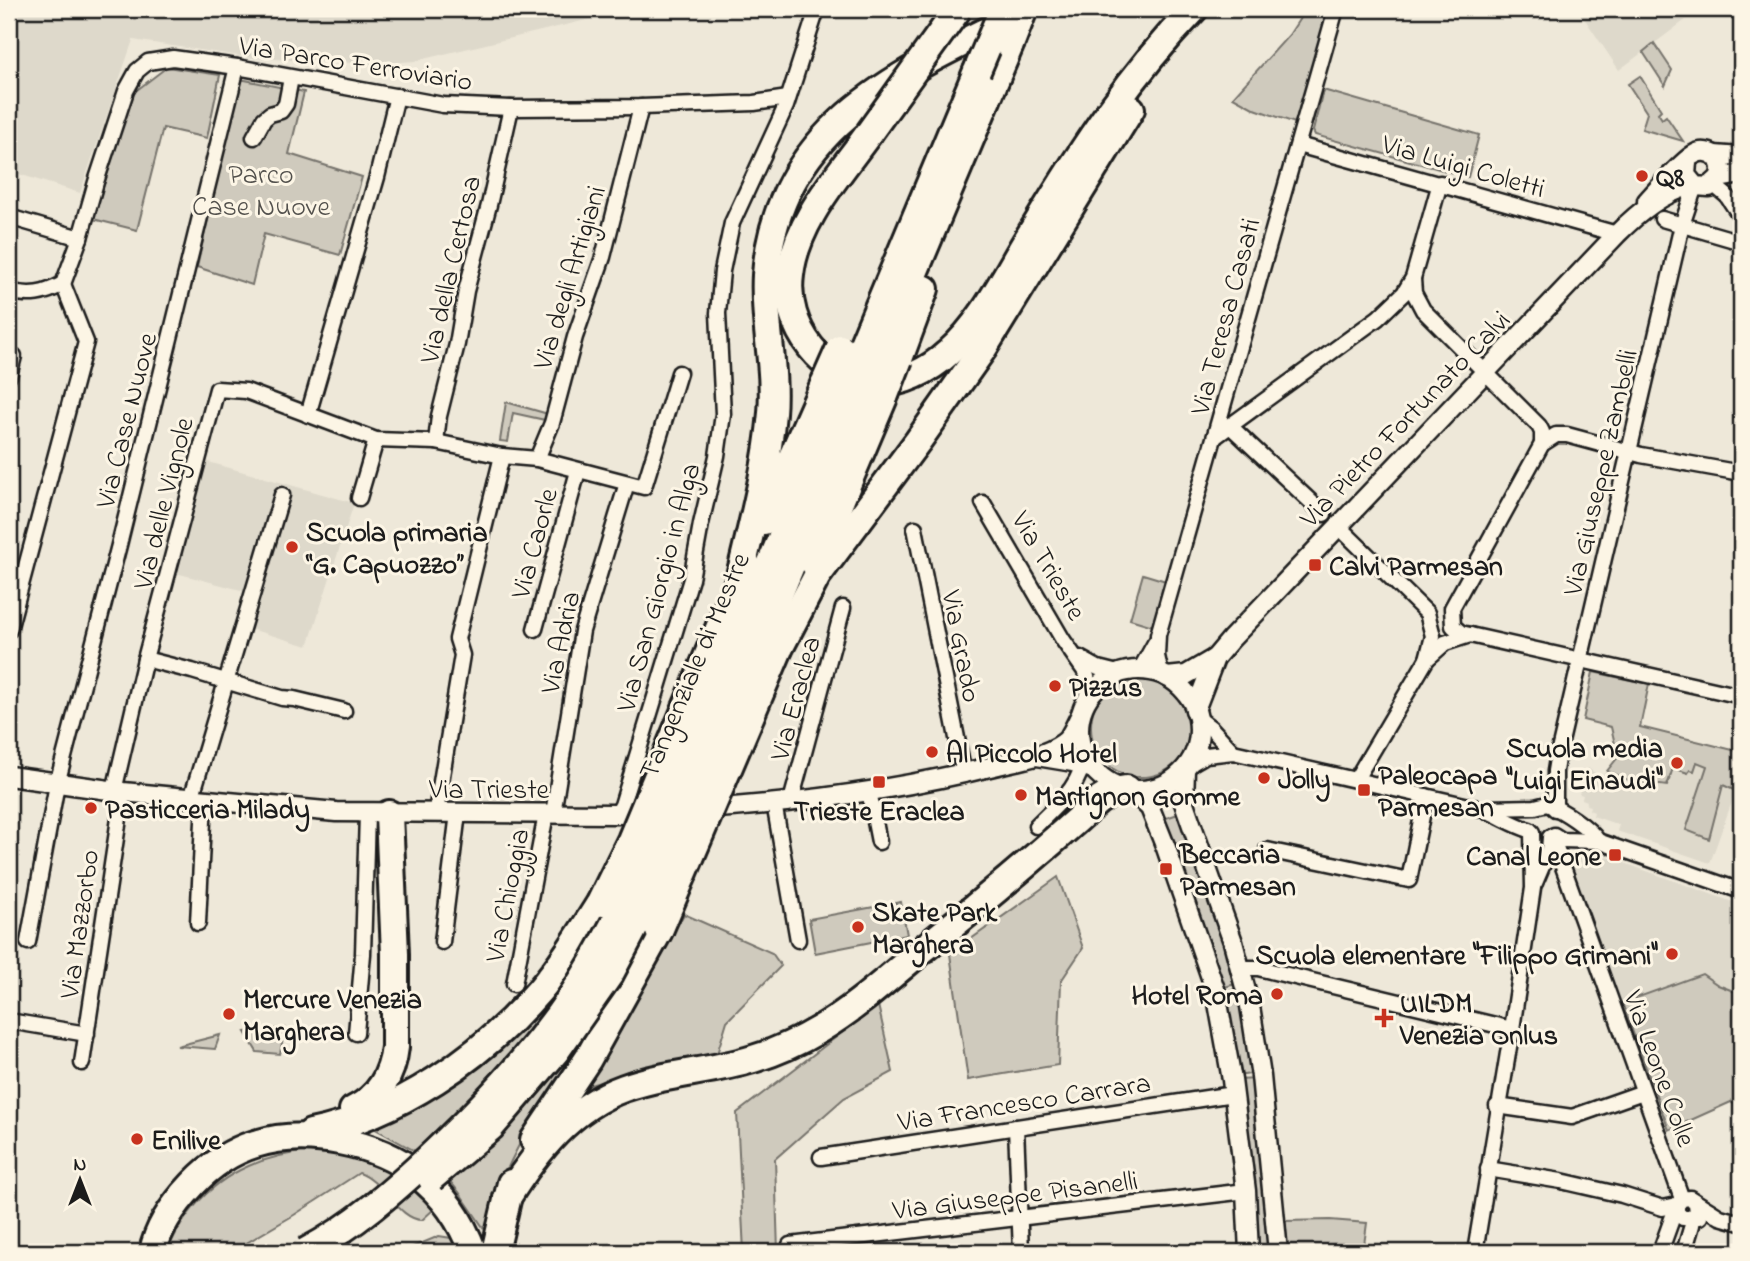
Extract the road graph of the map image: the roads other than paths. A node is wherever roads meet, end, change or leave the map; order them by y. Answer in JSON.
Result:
{"nodes":[{"id":1,"x":817,"y":9,"type":"edge"},
{"id":2,"x":958,"y":9,"type":"edge"},
{"id":3,"x":1003,"y":9,"type":"edge"},
{"id":4,"x":1024,"y":9,"type":"edge"},
{"id":5,"x":1032,"y":9,"type":"edge"},
{"id":6,"x":1194,"y":9,"type":"edge"},
{"id":7,"x":1202,"y":9,"type":"edge"},
{"id":8,"x":1336,"y":9,"type":"edge"},
{"id":9,"x":237,"y":67,"type":"junction"},
{"id":10,"x":291,"y":78,"type":"junction"},
{"id":11,"x":397,"y":96,"type":"junction"},
{"id":12,"x":788,"y":98,"type":"junction"},
{"id":13,"x":641,"y":107,"type":"junction"},
{"id":14,"x":511,"y":108,"type":"junction"},
{"id":15,"x":254,"y":137,"type":"dead end"},
{"id":16,"x":1298,"y":145,"type":"junction"},
{"id":17,"x":1714,"y":155,"type":"junction"},
{"id":18,"x":1741,"y":157,"type":"edge"},
{"id":19,"x":1687,"y":162,"type":"junction"},
{"id":20,"x":1741,"y":174,"type":"edge"},
{"id":21,"x":1717,"y":181,"type":"junction"},
{"id":22,"x":1440,"y":183,"type":"junction"},
{"id":23,"x":1693,"y":185,"type":"junction"},
{"id":24,"x":9,"y":216,"type":"edge"},
{"id":25,"x":1634,"y":217,"type":"junction"},
{"id":26,"x":1741,"y":217,"type":"edge"},
{"id":27,"x":1662,"y":219,"type":"dead end"},
{"id":28,"x":1682,"y":225,"type":"junction"},
{"id":29,"x":1617,"y":234,"type":"junction"},
{"id":30,"x":80,"y":238,"type":"junction"},
{"id":31,"x":1741,"y":242,"type":"edge"},
{"id":32,"x":1413,"y":278,"type":"junction"},
{"id":33,"x":63,"y":284,"type":"junction"},
{"id":34,"x":9,"y":290,"type":"edge"},
{"id":35,"x":869,"y":354,"type":"junction"},
{"id":36,"x":14,"y":356,"type":"dead end"},
{"id":37,"x":1483,"y":372,"type":"junction"},
{"id":38,"x":679,"y":373,"type":"dead end"},
{"id":39,"x":9,"y":376,"type":"edge"},
{"id":40,"x":855,"y":389,"type":"junction"},
{"id":41,"x":308,"y":415,"type":"junction"},
{"id":42,"x":1229,"y":425,"type":"junction"},
{"id":43,"x":1216,"y":436,"type":"junction"},
{"id":44,"x":376,"y":440,"type":"junction"},
{"id":45,"x":436,"y":442,"type":"junction"},
{"id":46,"x":1542,"y":444,"type":"junction"},
{"id":47,"x":1629,"y":452,"type":"junction"},
{"id":48,"x":502,"y":456,"type":"junction"},
{"id":49,"x":537,"y":459,"type":"junction"},
{"id":50,"x":578,"y":471,"type":"junction"},
{"id":51,"x":1741,"y":473,"type":"edge"},
{"id":52,"x":627,"y":483,"type":"junction"},
{"id":53,"x":282,"y":495,"type":"dead end"},
{"id":54,"x":359,"y":498,"type":"dead end"},
{"id":55,"x":983,"y":503,"type":"dead end"},
{"id":56,"x":1331,"y":520,"type":"junction"},
{"id":57,"x":915,"y":528,"type":"dead end"},
{"id":58,"x":739,"y":580,"type":"junction"},
{"id":59,"x":15,"y":584,"type":"edge"},
{"id":60,"x":843,"y":608,"type":"dead end"},
{"id":61,"x":1452,"y":608,"type":"junction"},
{"id":62,"x":1427,"y":613,"type":"junction"},
{"id":63,"x":535,"y":629,"type":"dead end"},
{"id":64,"x":9,"y":630,"type":"edge"},
{"id":65,"x":1158,"y":635,"type":"junction"},
{"id":66,"x":1470,"y":635,"type":"junction"},
{"id":67,"x":750,"y":638,"type":"junction"},
{"id":68,"x":1073,"y":653,"type":"junction"},
{"id":69,"x":1215,"y":658,"type":"junction"},
{"id":70,"x":145,"y":659,"type":"junction"},
{"id":71,"x":1427,"y":659,"type":"junction"},
{"id":72,"x":1580,"y":660,"type":"junction"},
{"id":73,"x":1140,"y":670,"type":"junction"},
{"id":74,"x":1118,"y":673,"type":"junction"},
{"id":75,"x":1164,"y":676,"type":"junction"},
{"id":76,"x":225,"y":682,"type":"junction"},
{"id":77,"x":1091,"y":692,"type":"junction"},
{"id":78,"x":1741,"y":696,"type":"edge"},
{"id":79,"x":344,"y":711,"type":"dead end"},
{"id":80,"x":1197,"y":714,"type":"junction"},
{"id":81,"x":1080,"y":716,"type":"junction"},
{"id":82,"x":1233,"y":752,"type":"junction"},
{"id":83,"x":1034,"y":756,"type":"junction"},
{"id":84,"x":1087,"y":764,"type":"junction"},
{"id":85,"x":1556,"y":765,"type":"junction"},
{"id":86,"x":1186,"y":767,"type":"junction"},
{"id":87,"x":964,"y":773,"type":"junction"},
{"id":88,"x":9,"y":776,"type":"edge"},
{"id":89,"x":1356,"y":779,"type":"junction"},
{"id":90,"x":57,"y":783,"type":"junction"},
{"id":91,"x":1128,"y":789,"type":"junction"},
{"id":92,"x":869,"y":790,"type":"junction"},
{"id":93,"x":118,"y":792,"type":"junction"},
{"id":94,"x":1426,"y":796,"type":"junction"},
{"id":95,"x":197,"y":800,"type":"junction"},
{"id":96,"x":782,"y":802,"type":"junction"},
{"id":97,"x":1536,"y":806,"type":"junction"},
{"id":98,"x":1482,"y":808,"type":"junction"},
{"id":99,"x":1557,"y":810,"type":"junction"},
{"id":100,"x":378,"y":813,"type":"junction"},
{"id":101,"x":436,"y":813,"type":"junction"},
{"id":102,"x":458,"y":813,"type":"junction"},
{"id":103,"x":549,"y":814,"type":"junction"},
{"id":104,"x":617,"y":814,"type":"junction"},
{"id":105,"x":1036,"y":826,"type":"dead end"},
{"id":106,"x":1531,"y":831,"type":"junction"},
{"id":107,"x":1552,"y":836,"type":"junction"},
{"id":108,"x":1598,"y":841,"type":"junction"},
{"id":109,"x":879,"y":842,"type":"dead end"},
{"id":110,"x":1266,"y":849,"type":"dead end"},
{"id":111,"x":1533,"y":888,"type":"junction"},
{"id":112,"x":1741,"y":891,"type":"edge"},
{"id":113,"x":198,"y":923,"type":"dead end"},
{"id":114,"x":798,"y":940,"type":"dead end"},
{"id":115,"x":27,"y":942,"type":"dead end"},
{"id":116,"x":442,"y":942,"type":"dead end"},
{"id":117,"x":1241,"y":968,"type":"junction"},
{"id":118,"x":514,"y":984,"type":"dead end"},
{"id":119,"x":9,"y":1021,"type":"edge"},
{"id":120,"x":1512,"y":1029,"type":"junction"},
{"id":121,"x":356,"y":1033,"type":"dead end"},
{"id":122,"x":86,"y":1034,"type":"junction"},
{"id":123,"x":82,"y":1063,"type":"dead end"},
{"id":124,"x":1643,"y":1092,"type":"junction"},
{"id":125,"x":1233,"y":1094,"type":"junction"},
{"id":126,"x":1497,"y":1106,"type":"junction"},
{"id":127,"x":1016,"y":1127,"type":"junction"},
{"id":128,"x":279,"y":1139,"type":"junction"},
{"id":129,"x":821,"y":1157,"type":"dead end"},
{"id":130,"x":1488,"y":1169,"type":"junction"},
{"id":131,"x":1246,"y":1191,"type":"junction"},
{"id":132,"x":507,"y":1198,"type":"junction"},
{"id":133,"x":1687,"y":1206,"type":"junction"},
{"id":134,"x":1019,"y":1219,"type":"junction"},
{"id":135,"x":1741,"y":1223,"type":"edge"},
{"id":136,"x":790,"y":1249,"type":"edge"},
{"id":137,"x":152,"y":1250,"type":"edge"},
{"id":138,"x":305,"y":1252,"type":"edge"},
{"id":139,"x":336,"y":1252,"type":"edge"},
{"id":140,"x":473,"y":1252,"type":"edge"},
{"id":141,"x":495,"y":1252,"type":"edge"},
{"id":142,"x":1021,"y":1252,"type":"edge"},
{"id":143,"x":1249,"y":1252,"type":"edge"},
{"id":144,"x":1278,"y":1252,"type":"edge"},
{"id":145,"x":1475,"y":1252,"type":"edge"},
{"id":146,"x":1660,"y":1252,"type":"edge"},
{"id":147,"x":1684,"y":1252,"type":"edge"}],
"edges":[{"from":1,"to":12,"type":"street","name":"Via San Giorgio in Alga"},
{"from":2,"to":6,"type":"highway","bridge":true},
{"from":3,"to":35,"type":"highway","bridge":true},
{"from":4,"to":35,"type":"highway","bridge":true},
{"from":5,"to":58,"type":"highway"},
{"from":7,"to":67,"type":"highway"},
{"from":8,"to":16,"type":"street","name":"Via Teresa Casati"},
{"from":9,"to":10,"type":"street","name":"Via Parco Ferroviario"},
{"from":9,"to":30,"type":"street","name":"Via Parco Ferroviario"},
{"from":9,"to":90,"type":"street","name":"Via Case Nuove"},
{"from":10,"to":11,"type":"street","name":"Via Parco Ferroviario"},
{"from":10,"to":15,"type":"street"},
{"from":11,"to":14,"type":"street","name":"Via Parco Ferroviario"},
{"from":11,"to":41,"type":"street"},
{"from":12,"to":13,"type":"street","name":"Via Parco Ferroviario"},
{"from":12,"to":104,"type":"street","name":"Via San Giorgio in Alga"},
{"from":13,"to":14,"type":"street","name":"Via Parco Ferroviario"},
{"from":13,"to":49,"type":"street","name":"Via degli Artigiani"},
{"from":14,"to":45,"type":"street","name":"Via della Certosa"},
{"from":16,"to":22,"type":"street","name":"Via Luigi Coletti"},
{"from":16,"to":43,"type":"street","name":"Via Teresa Casati"},
{"from":17,"to":18,"type":"street"},
{"from":17,"to":19,"type":"street"},
{"from":17,"to":21,"type":"street"},
{"from":19,"to":23,"type":"street"},
{"from":19,"to":25,"type":"street","name":"Via Pietro Fortunato Calvi"},
{"from":20,"to":21,"type":"street"},
{"from":21,"to":23,"type":"street"},
{"from":21,"to":26,"type":"street"},
{"from":22,"to":29,"type":"street","name":"Via Luigi Coletti"},
{"from":22,"to":32,"type":"street"},
{"from":23,"to":25,"type":"street","name":"Via Pietro Fortunato Calvi"},
{"from":23,"to":28,"type":"street","name":"Via Giuseppe Zambelli"},
{"from":24,"to":30,"type":"street"},
{"from":25,"to":29,"type":"street","name":"Via Pietro Fortunato Calvi"},
{"from":27,"to":28,"type":"street"},
{"from":28,"to":31,"type":"street"},
{"from":28,"to":47,"type":"street","name":"Via Giuseppe Zambelli"},
{"from":29,"to":37,"type":"street","name":"Via Pietro Fortunato Calvi"},
{"from":30,"to":33,"type":"street","name":"Via Parco Ferroviario"},
{"from":32,"to":37,"type":"street"},
{"from":32,"to":42,"type":"street"},
{"from":33,"to":34,"type":"street"},
{"from":33,"to":59,"type":"street"},
{"from":35,"to":40,"type":"highway","bridge":true},
{"from":35,"to":40,"type":"highway","bridge":true},
{"from":36,"to":39,"type":"street"},
{"from":37,"to":46,"type":"street"},
{"from":37,"to":56,"type":"street","name":"Via Pietro Fortunato Calvi"},
{"from":38,"to":52,"type":"street"},
{"from":40,"to":58,"type":"highway"},
{"from":40,"to":67,"type":"highway","name":"Tangenziale di Mestre"},
{"from":40,"to":67,"type":"highway"},
{"from":41,"to":44,"type":"street","name":"Via delle Vignole"},
{"from":41,"to":70,"type":"street","name":"Via delle Vignole"},
{"from":42,"to":43,"type":"street"},
{"from":42,"to":56,"type":"street"},
{"from":43,"to":65,"type":"street","name":"Via Teresa Casati"},
{"from":44,"to":45,"type":"street","name":"Via delle Vignole"},
{"from":44,"to":54,"type":"street"},
{"from":45,"to":48,"type":"street","name":"Via delle Vignole"},
{"from":46,"to":47,"type":"street"},
{"from":46,"to":61,"type":"street"},
{"from":47,"to":51,"type":"street"},
{"from":47,"to":72,"type":"street","name":"Via Giuseppe Zambelli"},
{"from":48,"to":49,"type":"street","name":"Via delle Vignole"},
{"from":48,"to":101,"type":"street"},
{"from":49,"to":50,"type":"street","name":"Via delle Vignole"},
{"from":50,"to":52,"type":"street","name":"Via delle Vignole"},
{"from":50,"to":63,"type":"street","name":"Via Caorle"},
{"from":52,"to":103,"type":"street","name":"Via Adria"},
{"from":53,"to":76,"type":"street"},
{"from":55,"to":68,"type":"street","name":"Via Trieste"},
{"from":56,"to":62,"type":"street"},
{"from":56,"to":69,"type":"street","name":"Via Pietro Fortunato Calvi"},
{"from":57,"to":87,"type":"street","name":"Via Grado"},
{"from":58,"to":67,"type":"highway"},
{"from":59,"to":64,"type":"street"},
{"from":60,"to":96,"type":"street","name":"Via Eraclea"},
{"from":61,"to":62,"type":"street"},
{"from":61,"to":66,"type":"street"},
{"from":62,"to":71,"type":"street"},
{"from":65,"to":73,"type":"street"},
{"from":65,"to":75,"type":"street"},
{"from":66,"to":71,"type":"street"},
{"from":66,"to":72,"type":"street"},
{"from":67,"to":128,"type":"highway","bridge":true},
{"from":67,"to":132,"type":"highway","bridge":true},
{"from":67,"to":138,"type":"highway","name":"Tangenziale di Mestre","bridge":true},
{"from":67,"to":139,"type":"highway","name":"Tangenziale di Mestre","bridge":true},
{"from":68,"to":74,"type":"street","name":"Via Trieste"},
{"from":68,"to":77,"type":"street","name":"Via Trieste"},
{"from":69,"to":75,"type":"street","name":"Via Pietro Fortunato Calvi"},
{"from":69,"to":80,"type":"street","name":"Via Pietro Fortunato Calvi"},
{"from":70,"to":76,"type":"street"},
{"from":70,"to":93,"type":"street","name":"Via delle Vignole"},
{"from":71,"to":89,"type":"street"},
{"from":72,"to":78,"type":"street"},
{"from":72,"to":85,"type":"street","name":"Via Giuseppe Zambelli"},
{"from":73,"to":74,"type":"street"},
{"from":73,"to":75,"type":"street"},
{"from":74,"to":77,"type":"street"},
{"from":75,"to":80,"type":"street"},
{"from":76,"to":79,"type":"street"},
{"from":76,"to":95,"type":"street"},
{"from":77,"to":81,"type":"street"},
{"from":80,"to":82,"type":"street"},
{"from":80,"to":86,"type":"street"},
{"from":81,"to":83,"type":"street","name":"Via Trieste"},
{"from":81,"to":84,"type":"street"},
{"from":82,"to":86,"type":"street"},
{"from":82,"to":89,"type":"street"},
{"from":83,"to":84,"type":"street","name":"Via Trieste"},
{"from":83,"to":87,"type":"street","name":"Via Trieste"},
{"from":84,"to":91,"type":"street"},
{"from":84,"to":105,"type":"street"},
{"from":85,"to":97,"type":"street","name":"Via Giuseppe Zambelli"},
{"from":85,"to":99,"type":"street","name":"Via Giuseppe Zambelli"},
{"from":86,"to":91,"type":"street"},
{"from":86,"to":117,"type":"street"},
{"from":87,"to":92,"type":"street","name":"Via Trieste"},
{"from":88,"to":90,"type":"street","name":"Via Trieste"},
{"from":89,"to":94,"type":"street"},
{"from":90,"to":93,"type":"street","name":"Via Trieste"},
{"from":90,"to":115,"type":"street","name":"Via Case Nuove"},
{"from":91,"to":125,"type":"street"},
{"from":91,"to":132,"type":"highway"},
{"from":92,"to":96,"type":"street","name":"Via Trieste"},
{"from":92,"to":109,"type":"street"},
{"from":93,"to":95,"type":"street","name":"Via Trieste"},
{"from":93,"to":122,"type":"street","name":"Via Mazzorbo"},
{"from":94,"to":98,"type":"street"},
{"from":94,"to":110,"type":"street"},
{"from":95,"to":100,"type":"street","name":"Via Trieste"},
{"from":95,"to":113,"type":"street"},
{"from":96,"to":104,"type":"street","name":"Via Trieste"},
{"from":96,"to":114,"type":"street"},
{"from":97,"to":98,"type":"street"},
{"from":97,"to":99,"type":"street"},
{"from":97,"to":106,"type":"street"},
{"from":98,"to":106,"type":"street"},
{"from":99,"to":107,"type":"street"},
{"from":99,"to":108,"type":"street"},
{"from":100,"to":101,"type":"street","name":"Via Trieste"},
{"from":100,"to":121,"type":"street"},
{"from":100,"to":128,"type":"highway"},
{"from":101,"to":102,"type":"street","name":"Via Trieste"},
{"from":102,"to":103,"type":"street","name":"Via Trieste"},
{"from":102,"to":116,"type":"street"},
{"from":103,"to":104,"type":"street","name":"Via Trieste"},
{"from":103,"to":118,"type":"street","name":"Via Chioggia"},
{"from":106,"to":107,"type":"street"},
{"from":106,"to":111,"type":"street"},
{"from":107,"to":108,"type":"street"},
{"from":107,"to":111,"type":"street"},
{"from":107,"to":124,"type":"street","name":"Via Leone Colle"},
{"from":108,"to":112,"type":"street"},
{"from":111,"to":120,"type":"street"},
{"from":117,"to":120,"type":"street"},
{"from":117,"to":144,"type":"street"},
{"from":119,"to":122,"type":"street"},
{"from":120,"to":126,"type":"street"},
{"from":122,"to":123,"type":"street","name":"Via Mazzorbo"},
{"from":124,"to":126,"type":"street"},
{"from":124,"to":133,"type":"street","name":"Via Leone Colle"},
{"from":125,"to":127,"type":"street","name":"Via Francesco Carrara"},
{"from":125,"to":131,"type":"street"},
{"from":126,"to":130,"type":"street"},
{"from":127,"to":129,"type":"street","name":"Via Francesco Carrara"},
{"from":127,"to":134,"type":"street"},
{"from":128,"to":137,"type":"highway"},
{"from":128,"to":140,"type":"highway"},
{"from":130,"to":133,"type":"street"},
{"from":130,"to":145,"type":"street"},
{"from":131,"to":134,"type":"street","name":"Via Giuseppe Pisanelli"},
{"from":131,"to":143,"type":"street"},
{"from":132,"to":141,"type":"highway"},
{"from":133,"to":135,"type":"street"},
{"from":133,"to":146,"type":"street"},
{"from":133,"to":147,"type":"street"},
{"from":134,"to":136,"type":"street","name":"Via Giuseppe Pisanelli"},
{"from":134,"to":142,"type":"street"}]}
